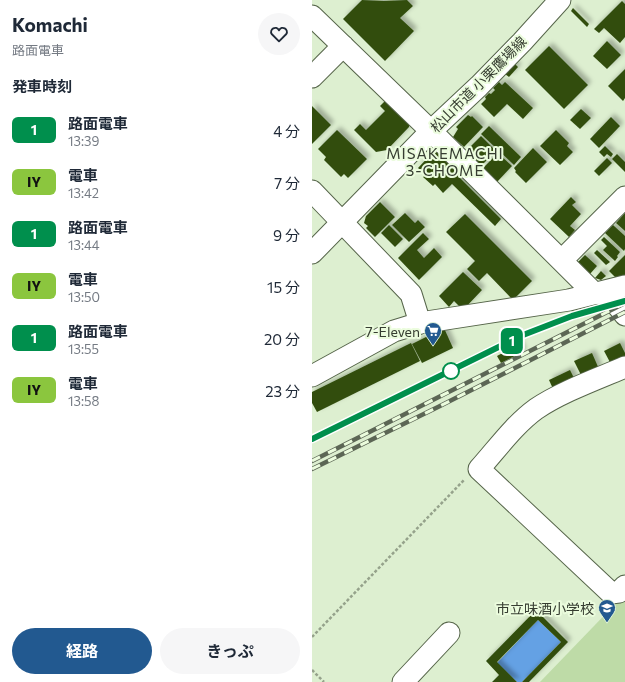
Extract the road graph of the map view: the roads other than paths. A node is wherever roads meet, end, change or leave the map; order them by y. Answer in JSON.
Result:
{"nodes":[{"id":1,"x":560,"y":0,"type":"edge"},
{"id":2,"x":312,"y":16,"type":"edge"},
{"id":3,"x":343,"y":46,"type":"junction"},
{"id":4,"x":312,"y":77,"type":"edge"},
{"id":5,"x":431,"y":131,"type":"junction"},
{"id":6,"x":312,"y":191,"type":"edge"},
{"id":7,"x":625,"y":197,"type":"edge"},
{"id":8,"x":342,"y":222,"type":"junction"},
{"id":9,"x":312,"y":253,"type":"edge"},
{"id":10,"x":562,"y":260,"type":"junction"},
{"id":11,"x":625,"y":286,"type":"edge"},
{"id":12,"x":594,"y":293,"type":"junction"},
{"id":13,"x":625,"y":315,"type":"edge"},
{"id":14,"x":420,"y":323,"type":"junction"},
{"id":15,"x":625,"y":367,"type":"edge"},
{"id":16,"x":312,"y":376,"type":"edge"},
{"id":17,"x":625,"y":586,"type":"edge"},
{"id":18,"x":449,"y":633,"type":"dead end"},
{"id":19,"x":403,"y":682,"type":"edge"}],
"edges":[{"from":1,"to":5,"type":"street","name":"松山市道 小栗鷹場線"},
{"from":2,"to":3,"type":"street"},
{"from":3,"to":4,"type":"street"},
{"from":3,"to":5,"type":"street"},
{"from":5,"to":8,"type":"street","name":"松山市道 小栗鷹場線"},
{"from":5,"to":10,"type":"street"},
{"from":6,"to":8,"type":"street"},
{"from":7,"to":10,"type":"street"},
{"from":8,"to":9,"type":"street","name":"松山市道 小栗鷹場線"},
{"from":8,"to":14,"type":"street"},
{"from":10,"to":12,"type":"street"},
{"from":11,"to":12,"type":"street"},
{"from":12,"to":13,"type":"street"},
{"from":12,"to":14,"type":"street"},
{"from":14,"to":16,"type":"street"},
{"from":15,"to":17,"type":"street"},
{"from":18,"to":19,"type":"street"}]}
